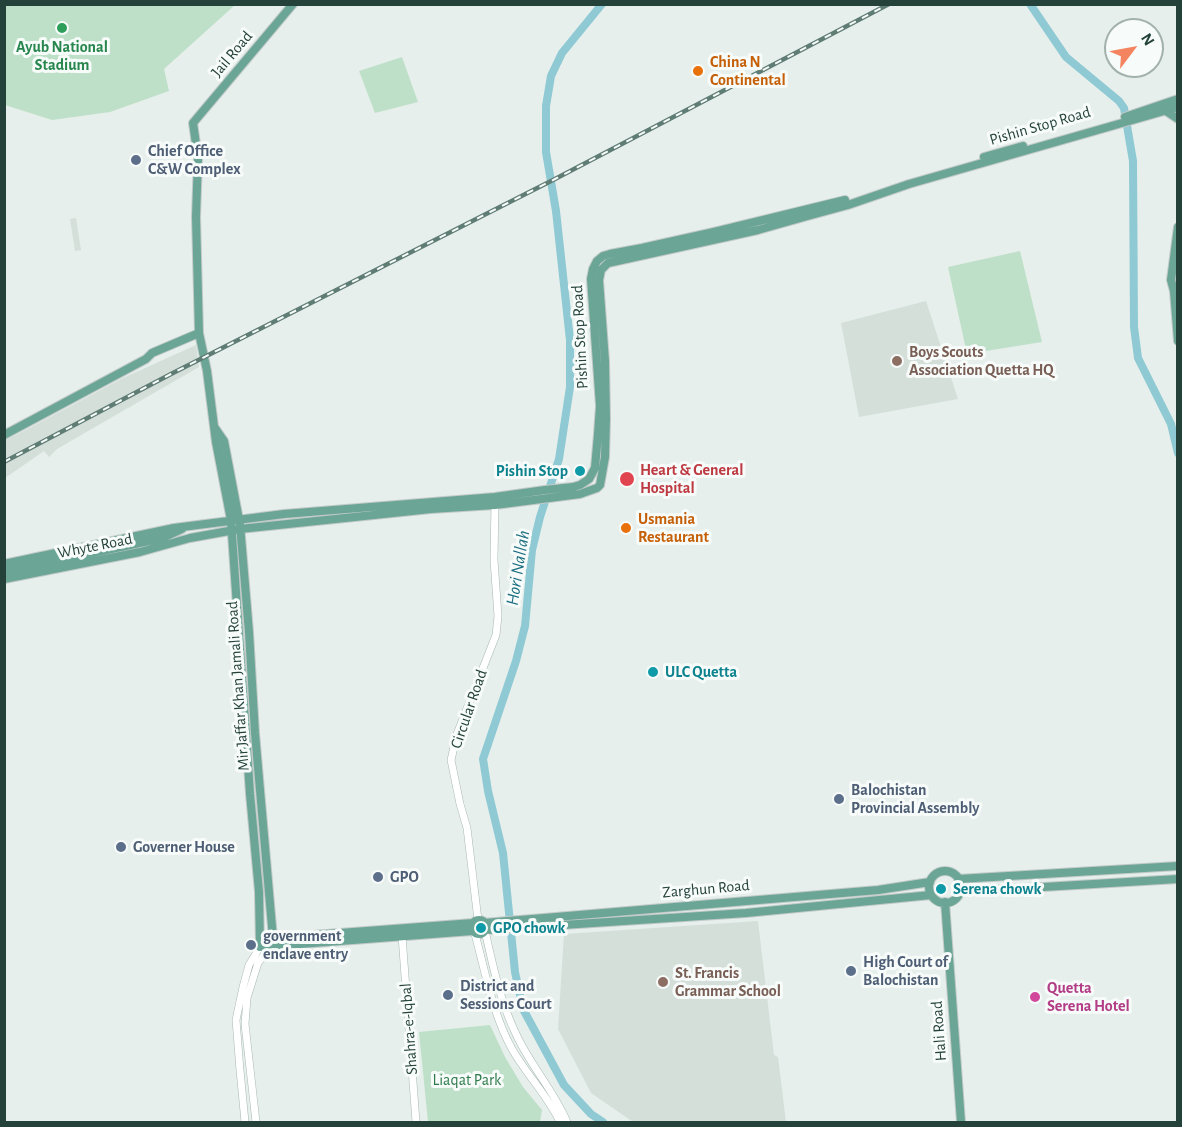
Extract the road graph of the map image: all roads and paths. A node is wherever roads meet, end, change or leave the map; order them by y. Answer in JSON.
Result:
{"nodes":[{"id":1,"x":293,"y":4,"type":"edge"},
{"id":2,"x":1178,"y":99,"type":"edge"},
{"id":3,"x":1178,"y":107,"type":"edge"},
{"id":4,"x":1166,"y":111,"type":"junction"},
{"id":5,"x":1178,"y":119,"type":"edge"},
{"id":6,"x":1111,"y":124,"type":"junction"},
{"id":7,"x":1178,"y":227,"type":"edge"},
{"id":8,"x":1178,"y":275,"type":"edge"},
{"id":9,"x":1174,"y":291,"type":"junction"},
{"id":10,"x":200,"y":333,"type":"junction"},
{"id":11,"x":1178,"y":341,"type":"edge"},
{"id":12,"x":4,"y":435,"type":"edge"},
{"id":13,"x":495,"y":501,"type":"junction"},
{"id":14,"x":235,"y":525,"type":"junction"},
{"id":15,"x":187,"y":526,"type":"junction"},
{"id":16,"x":265,"y":526,"type":"joint"},
{"id":17,"x":163,"y":538,"type":"junction"},
{"id":18,"x":190,"y":538,"type":"junction"},
{"id":19,"x":4,"y":564,"type":"edge"},
{"id":20,"x":4,"y":572,"type":"edge"},
{"id":21,"x":4,"y":579,"type":"edge"},
{"id":22,"x":1178,"y":866,"type":"edge"},
{"id":23,"x":958,"y":879,"type":"junction"},
{"id":24,"x":1178,"y":879,"type":"edge"},
{"id":25,"x":930,"y":882,"type":"junction"},
{"id":26,"x":959,"y":892,"type":"junction"},
{"id":27,"x":932,"y":895,"type":"junction"},
{"id":28,"x":785,"y":898,"type":"junction"},
{"id":29,"x":945,"y":902,"type":"junction"},
{"id":30,"x":787,"y":909,"type":"junction"},
{"id":31,"x":479,"y":927,"type":"junction"},
{"id":32,"x":402,"y":936,"type":"junction"},
{"id":33,"x":272,"y":942,"type":"junction"},
{"id":34,"x":260,"y":943,"type":"junction"},
{"id":35,"x":561,"y":1108,"type":"junction"},
{"id":36,"x":245,"y":1122,"type":"edge"},
{"id":37,"x":256,"y":1122,"type":"edge"},
{"id":38,"x":416,"y":1122,"type":"edge"},
{"id":39,"x":560,"y":1122,"type":"edge"},
{"id":40,"x":567,"y":1122,"type":"edge"},
{"id":41,"x":573,"y":1122,"type":"edge"},
{"id":42,"x":961,"y":1122,"type":"edge"}],
"edges":[{"from":1,"to":10,"type":"main road","name":"Jail Road"},
{"from":2,"to":6,"type":"main road"},
{"from":3,"to":4,"type":"main road"},
{"from":4,"to":5,"type":"main road"},
{"from":4,"to":6,"type":"main road"},
{"from":6,"to":13,"type":"main road","name":"Pishin Stop Road"},
{"from":6,"to":13,"type":"main road","name":"Pishin Stop Road"},
{"from":7,"to":9,"type":"main road"},
{"from":8,"to":9,"type":"main road"},
{"from":9,"to":11,"type":"main road"},
{"from":10,"to":12,"type":"main road"},
{"from":10,"to":14,"type":"main road","name":"Mir Jaffar Khan Jamali Road"},
{"from":13,"to":14,"type":"main road","name":"Pishin Stop Road"},
{"from":13,"to":16,"type":"main road","name":"Pishin Stop Road"},
{"from":13,"to":31,"type":"street","name":"Circular Road"},
{"from":14,"to":15,"type":"main road","name":"Whyte Road"},
{"from":14,"to":16,"type":"main road","name":"Whyte Road"},
{"from":14,"to":18,"type":"main road","name":"Whyte Road"},
{"from":14,"to":33,"type":"main road","name":"Mir Jaffar Khan Jamali Road"},
{"from":14,"to":34,"type":"main road","name":"Mir Jaffar Khan Jamali Road"},
{"from":15,"to":17,"type":"main road","name":"Whyte Road"},
{"from":15,"to":19,"type":"main road","name":"Whyte Road"},
{"from":17,"to":18,"type":"main road","name":"Whyte Road"},
{"from":17,"to":20,"type":"main road"},
{"from":18,"to":21,"type":"main road","name":"Whyte Road"},
{"from":22,"to":23,"type":"main road"},
{"from":23,"to":25,"type":"main road"},
{"from":23,"to":26,"type":"main road"},
{"from":24,"to":26,"type":"main road"},
{"from":25,"to":27,"type":"main road"},
{"from":25,"to":28,"type":"main road","name":"Zarghun Road"},
{"from":26,"to":29,"type":"main road"},
{"from":27,"to":29,"type":"main road"},
{"from":27,"to":30,"type":"main road","name":"Zarghun Road"},
{"from":28,"to":30,"type":"main road"},
{"from":28,"to":31,"type":"main road","name":"Zarghun Road"},
{"from":29,"to":42,"type":"main road","name":"Hali Road"},
{"from":30,"to":31,"type":"main road","name":"Zarghun Road"},
{"from":31,"to":32,"type":"main road","name":"Zarghun Road"},
{"from":31,"to":33,"type":"main road","name":"Zarghun Road"},
{"from":31,"to":35,"type":"street","name":"Circular Road"},
{"from":31,"to":39,"type":"street","name":"Circular Road"},
{"from":32,"to":33,"type":"main road","name":"Zarghun Road"},
{"from":32,"to":38,"type":"street","name":"Shahra-e-Iqbal"},
{"from":33,"to":34,"type":"main road","name":"Zarghun Road"},
{"from":33,"to":37,"type":"street"},
{"from":34,"to":36,"type":"street"},
{"from":35,"to":40,"type":"street","name":"Circular Road"},
{"from":35,"to":41,"type":"street"}]}
